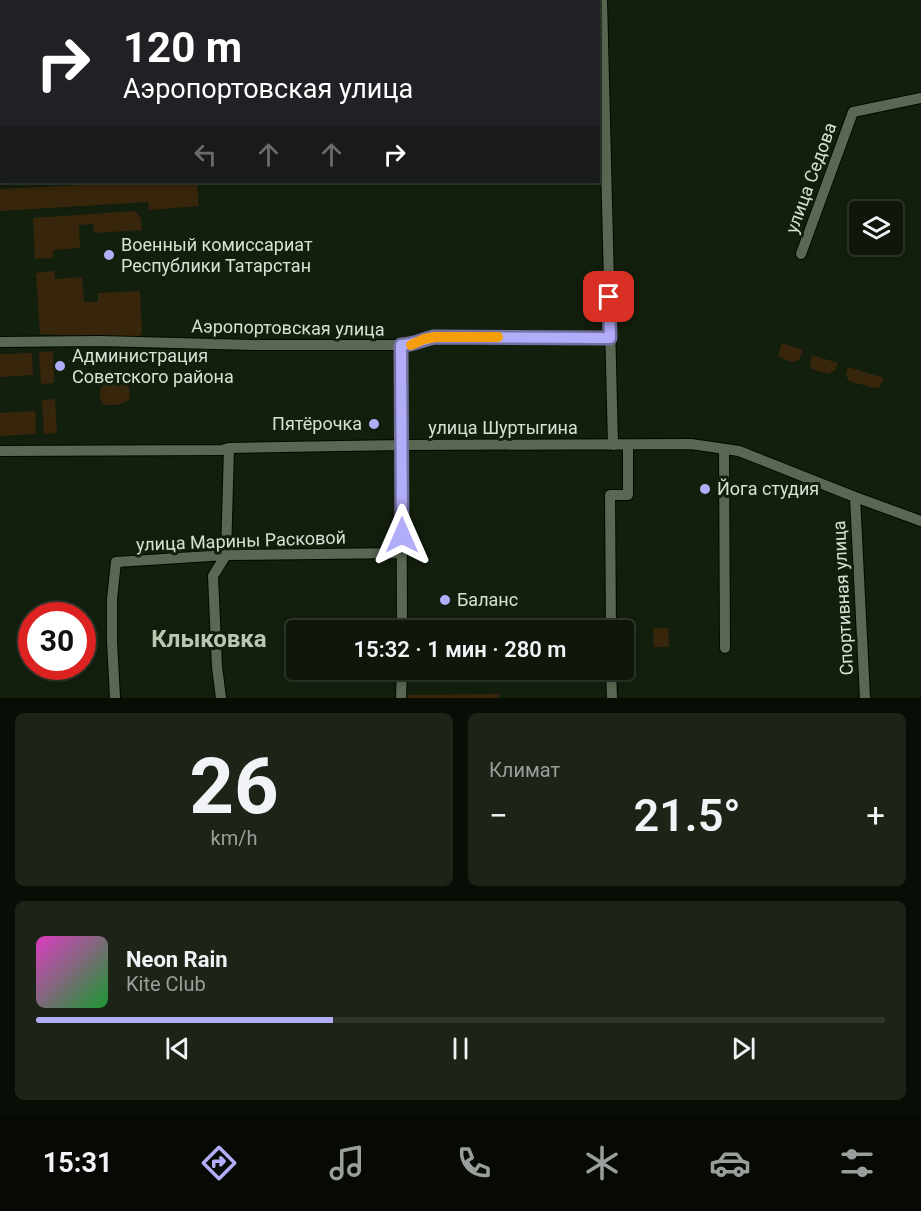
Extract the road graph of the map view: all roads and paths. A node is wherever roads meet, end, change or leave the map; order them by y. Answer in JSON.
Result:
{"nodes":[{"id":1,"x":602,"y":0,"type":"edge"},
{"id":2,"x":921,"y":98,"type":"edge"},
{"id":3,"x":801,"y":254,"type":"dead end"},
{"id":4,"x":610,"y":338,"type":"junction"},
{"id":5,"x":0,"y":342,"type":"edge"},
{"id":6,"x":401,"y":345,"type":"junction"},
{"id":7,"x":613,"y":444,"type":"junction"},
{"id":8,"x":628,"y":444,"type":"junction"},
{"id":9,"x":401,"y":445,"type":"junction"},
{"id":10,"x":229,"y":448,"type":"junction"},
{"id":11,"x":724,"y":449,"type":"junction"},
{"id":12,"x":0,"y":451,"type":"edge"},
{"id":13,"x":855,"y":497,"type":"junction"},
{"id":14,"x":921,"y":521,"type":"edge"},
{"id":15,"x":402,"y":553,"type":"junction"},
{"id":16,"x":226,"y":555,"type":"junction"},
{"id":17,"x":402,"y":620,"type":"edge"},
{"id":18,"x":611,"y":620,"type":"edge"},
{"id":19,"x":726,"y":648,"type":"dead end"},
{"id":20,"x":402,"y":680,"type":"edge"},
{"id":21,"x":611,"y":680,"type":"edge"},
{"id":22,"x":115,"y":698,"type":"edge"},
{"id":23,"x":221,"y":698,"type":"edge"},
{"id":24,"x":401,"y":698,"type":"edge"},
{"id":25,"x":612,"y":698,"type":"edge"},
{"id":26,"x":865,"y":698,"type":"edge"}],
"edges":[{"from":1,"to":4,"type":"street"},
{"from":2,"to":3,"type":"street","name":"улица Седова"},
{"from":4,"to":6,"type":"street","name":"Аэропортовская улица"},
{"from":4,"to":7,"type":"street"},
{"from":5,"to":6,"type":"street","name":"Аэропортовская улица"},
{"from":6,"to":9,"type":"street"},
{"from":7,"to":8,"type":"street","name":"улица Шуртыгина"},
{"from":7,"to":9,"type":"street","name":"улица Шуртыгина"},
{"from":8,"to":11,"type":"street","name":"улица Шуртыгина"},
{"from":8,"to":18,"type":"street"},
{"from":9,"to":10,"type":"street","name":"улица Шуртыгина"},
{"from":9,"to":15,"type":"street"},
{"from":10,"to":12,"type":"street","name":"улица Шуртыгина"},
{"from":10,"to":16,"type":"street"},
{"from":11,"to":13,"type":"street","name":"улица Шуртыгина"},
{"from":11,"to":19,"type":"street"},
{"from":13,"to":14,"type":"street","name":"улица Шуртыгина"},
{"from":13,"to":26,"type":"street","name":"Спортивная улица"},
{"from":15,"to":16,"type":"street","name":"улица Марины Расковой"},
{"from":15,"to":17,"type":"street"},
{"from":16,"to":22,"type":"street","name":"улица Марины Расковой"},
{"from":16,"to":23,"type":"street"},
{"from":20,"to":24,"type":"street"},
{"from":21,"to":25,"type":"street"}]}
